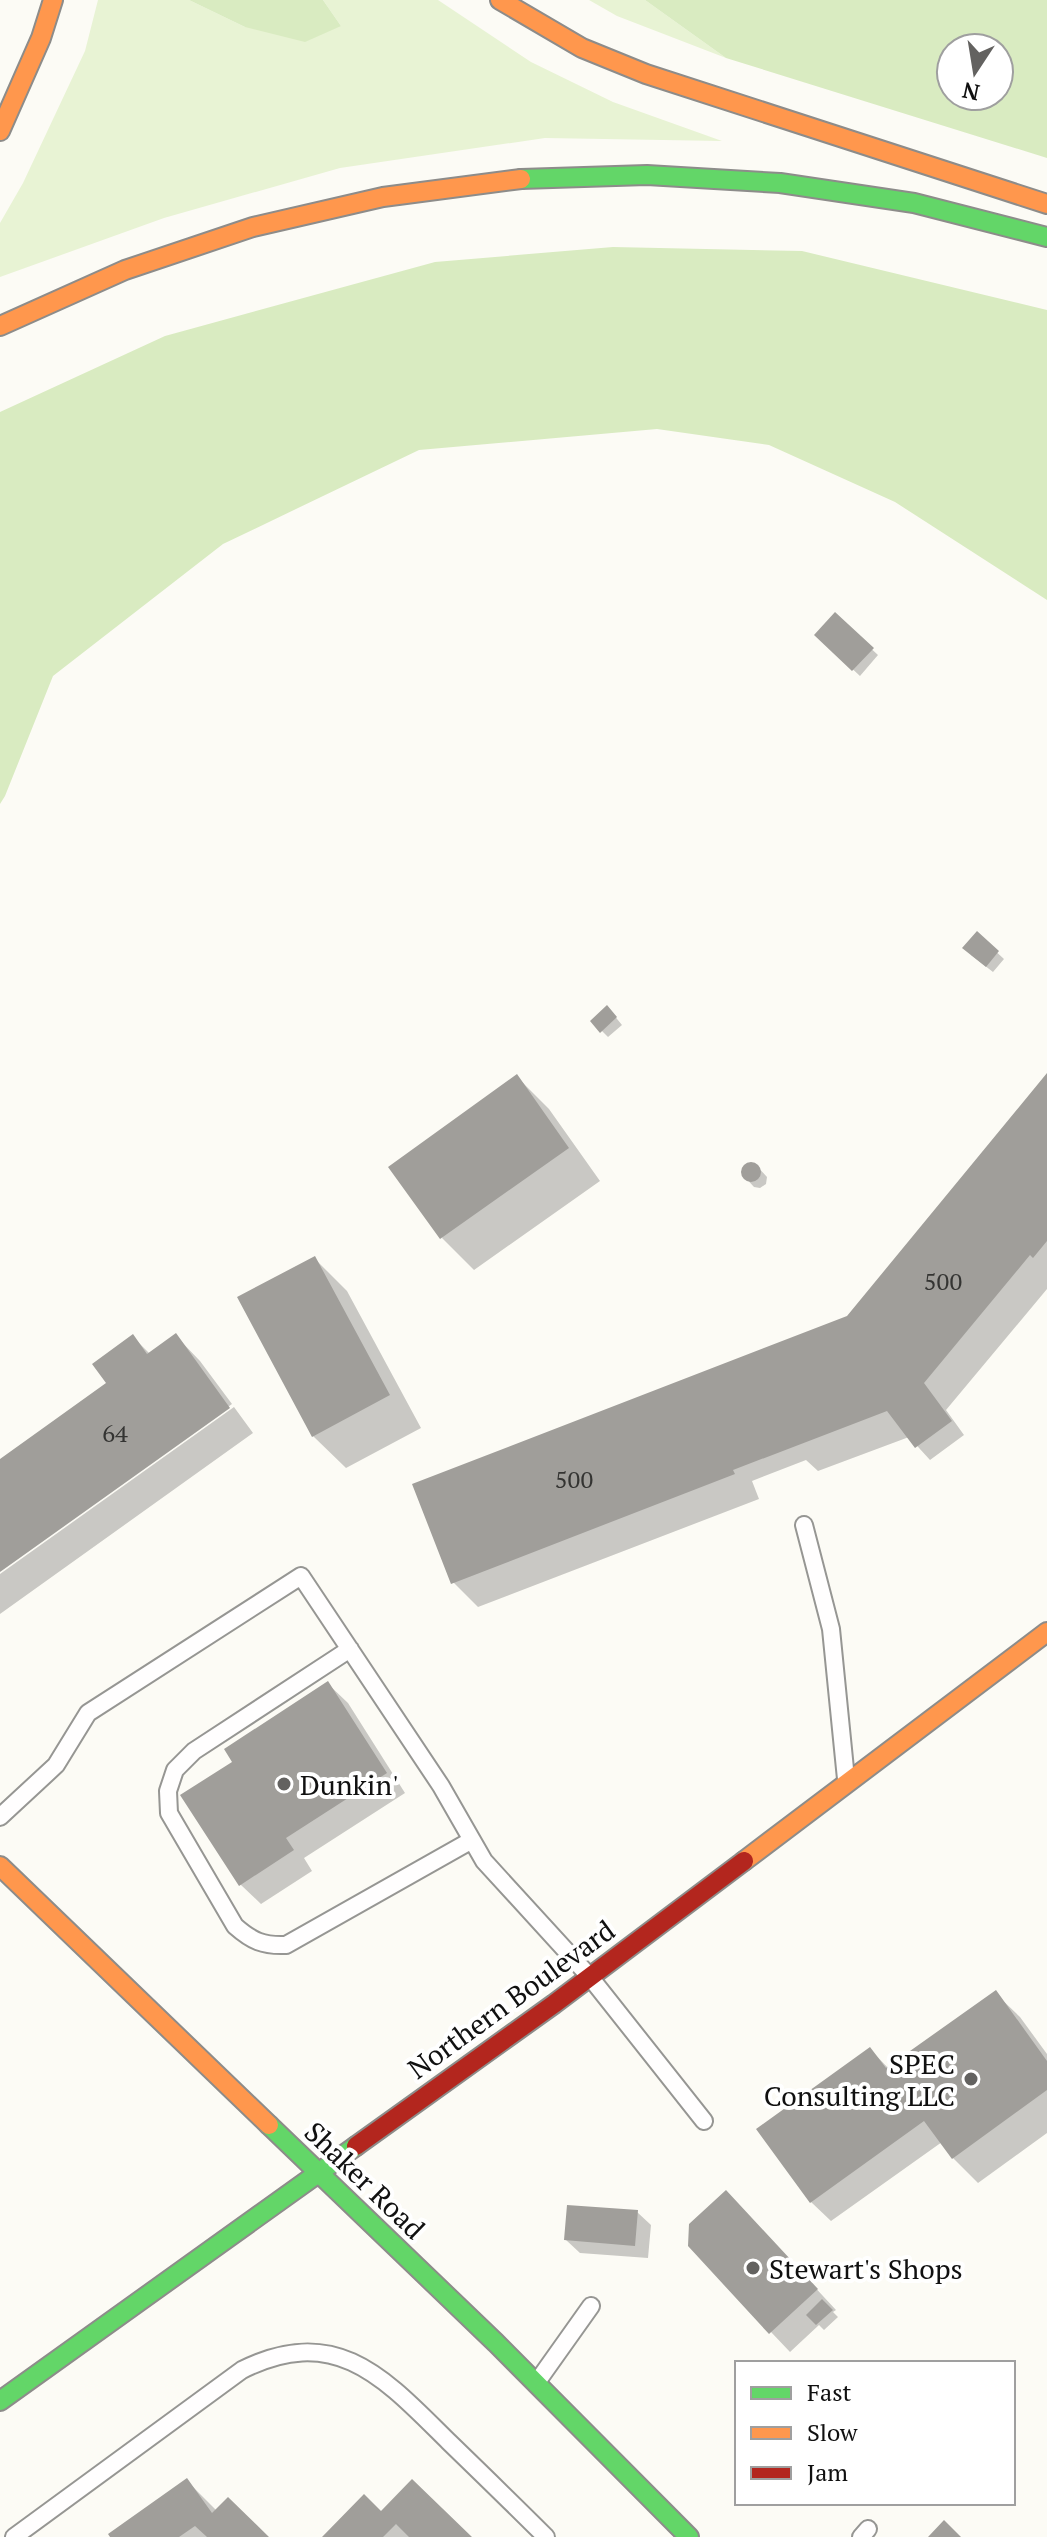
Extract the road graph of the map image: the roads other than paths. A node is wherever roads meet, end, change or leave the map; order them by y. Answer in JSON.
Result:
{"nodes":[{"id":1,"x":53,"y":0,"type":"edge"},
{"id":2,"x":500,"y":0,"type":"edge"},
{"id":3,"x":0,"y":131,"type":"edge"},
{"id":4,"x":1047,"y":204,"type":"edge"},
{"id":5,"x":1047,"y":237,"type":"edge"},
{"id":6,"x":0,"y":326,"type":"edge"},
{"id":7,"x":804,"y":1525,"type":"dead end"},
{"id":8,"x":1047,"y":1632,"type":"edge"},
{"id":9,"x":350,"y":1649,"type":"junction"},
{"id":10,"x":847,"y":1785,"type":"junction"},
{"id":11,"x":0,"y":1817,"type":"edge"},
{"id":12,"x":472,"y":1840,"type":"junction"},
{"id":13,"x":0,"y":1866,"type":"edge"},
{"id":14,"x":590,"y":1977,"type":"junction"},
{"id":15,"x":704,"y":2121,"type":"dead end"},
{"id":16,"x":317,"y":2173,"type":"junction"},
{"id":17,"x":591,"y":2306,"type":"dead end"},
{"id":18,"x":537,"y":2384,"type":"junction"},
{"id":19,"x":0,"y":2401,"type":"edge"},
{"id":20,"x":14,"y":2537,"type":"edge"},
{"id":21,"x":546,"y":2537,"type":"edge"},
{"id":22,"x":689,"y":2537,"type":"edge"}],
"edges":[{"from":1,"to":3,"type":"main road"},
{"from":2,"to":4,"type":"main road"},
{"from":5,"to":6,"type":"main road"},
{"from":7,"to":10,"type":"lane"},
{"from":8,"to":10,"type":"main road","name":"Northern Boulevard"},
{"from":9,"to":11,"type":"lane"},
{"from":9,"to":12,"type":"lane"},
{"from":9,"to":12,"type":"lane"},
{"from":10,"to":14,"type":"main road","name":"Northern Boulevard"},
{"from":12,"to":14,"type":"lane"},
{"from":13,"to":16,"type":"main road","name":"Shaker Road"},
{"from":14,"to":15,"type":"lane"},
{"from":14,"to":16,"type":"main road","name":"Northern Boulevard"},
{"from":16,"to":18,"type":"main road","name":"Shaker Road"},
{"from":16,"to":19,"type":"main road","name":"Northern Boulevard"},
{"from":17,"to":18,"type":"lane"},
{"from":18,"to":22,"type":"main road","name":"Shaker Road"},
{"from":20,"to":21,"type":"lane"}]}
